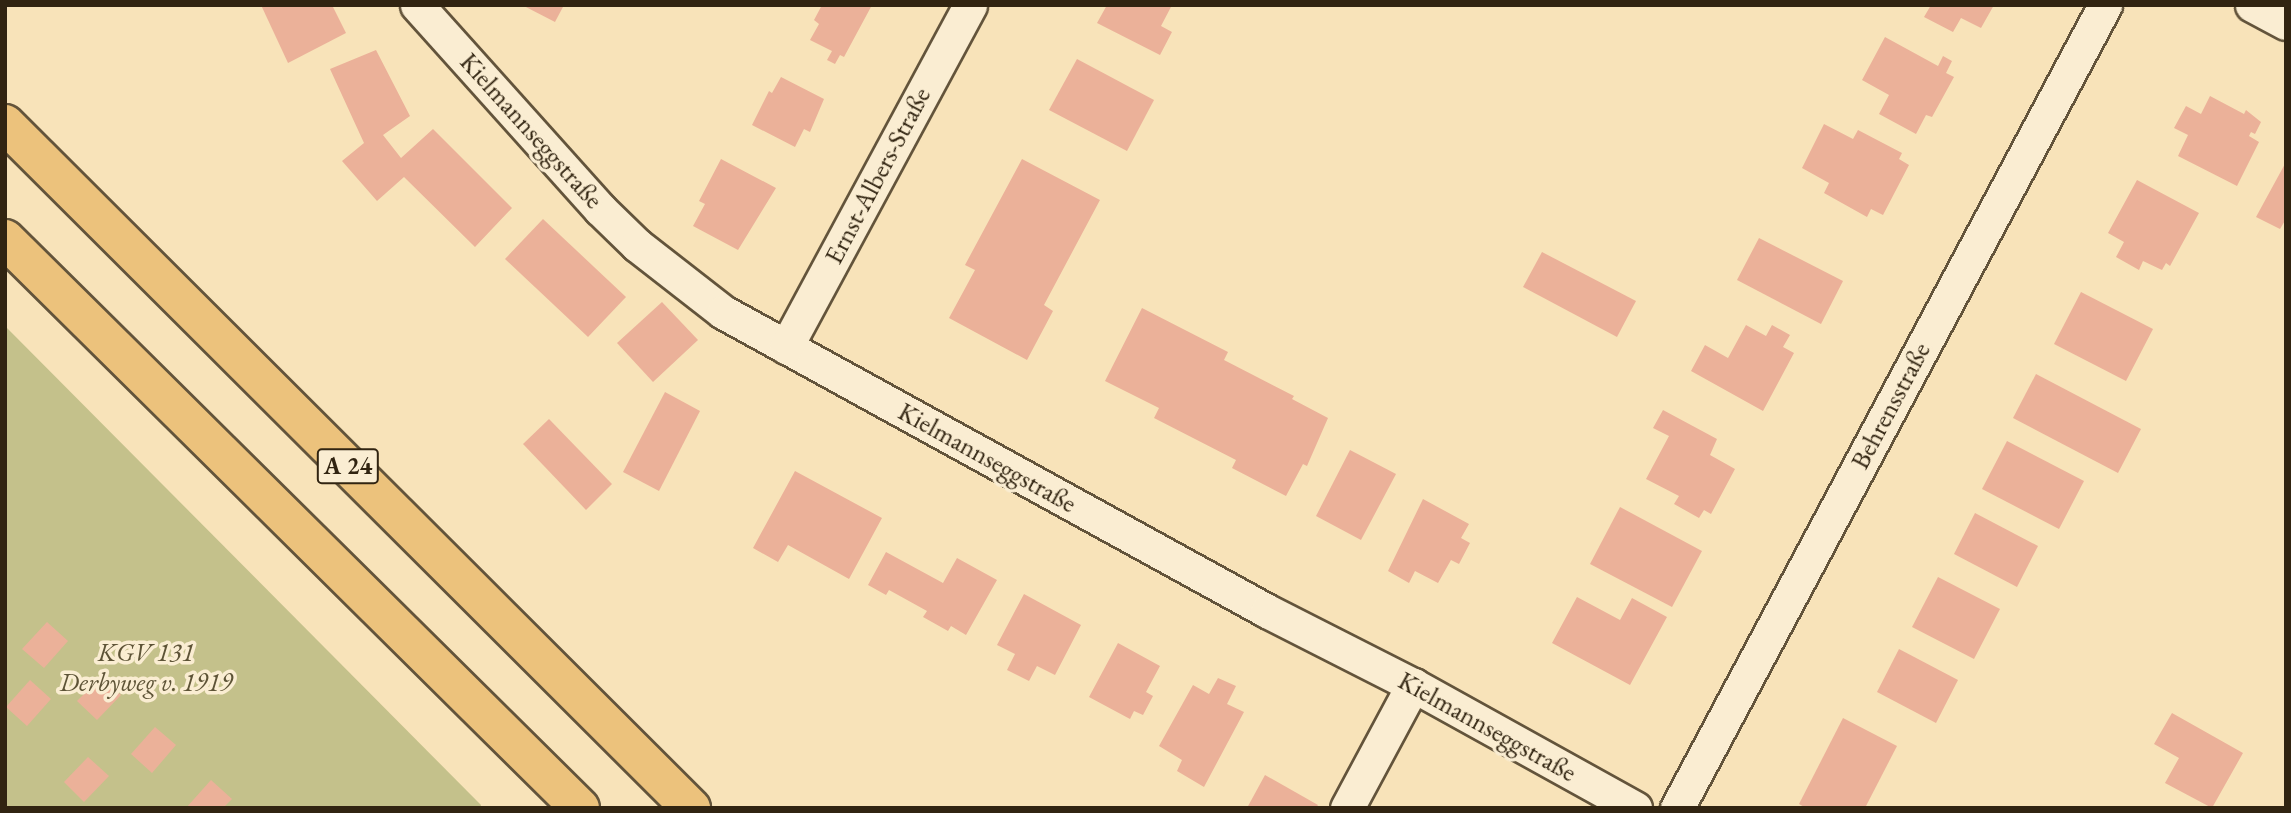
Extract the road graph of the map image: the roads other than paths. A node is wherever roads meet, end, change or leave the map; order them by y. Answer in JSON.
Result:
{"nodes":[{"id":1,"x":417,"y":5,"type":"edge"},
{"id":2,"x":971,"y":5,"type":"edge"},
{"id":3,"x":2105,"y":5,"type":"edge"},
{"id":4,"x":2252,"y":5,"type":"edge"},
{"id":5,"x":2286,"y":23,"type":"edge"},
{"id":6,"x":5,"y":124,"type":"edge"},
{"id":7,"x":5,"y":239,"type":"edge"},
{"id":8,"x":786,"y":347,"type":"junction"},
{"id":9,"x":1413,"y":685,"type":"junction"},
{"id":10,"x":580,"y":808,"type":"edge"},
{"id":11,"x":691,"y":808,"type":"edge"},
{"id":12,"x":1347,"y":808,"type":"edge"},
{"id":13,"x":1635,"y":808,"type":"edge"},
{"id":14,"x":1677,"y":808,"type":"edge"}],
"edges":[{"from":1,"to":8,"type":"street","name":"Kielmannseggstraße"},
{"from":2,"to":8,"type":"street","name":"Ernst-Albers-Straße"},
{"from":3,"to":14,"type":"street","name":"Behrensstraße"},
{"from":4,"to":5,"type":"street"},
{"from":6,"to":11,"type":"highway","number":"A 24"},
{"from":7,"to":10,"type":"highway"},
{"from":8,"to":9,"type":"street","name":"Kielmannseggstraße"},
{"from":9,"to":12,"type":"street"},
{"from":9,"to":13,"type":"street","name":"Kielmannseggstraße"}]}
